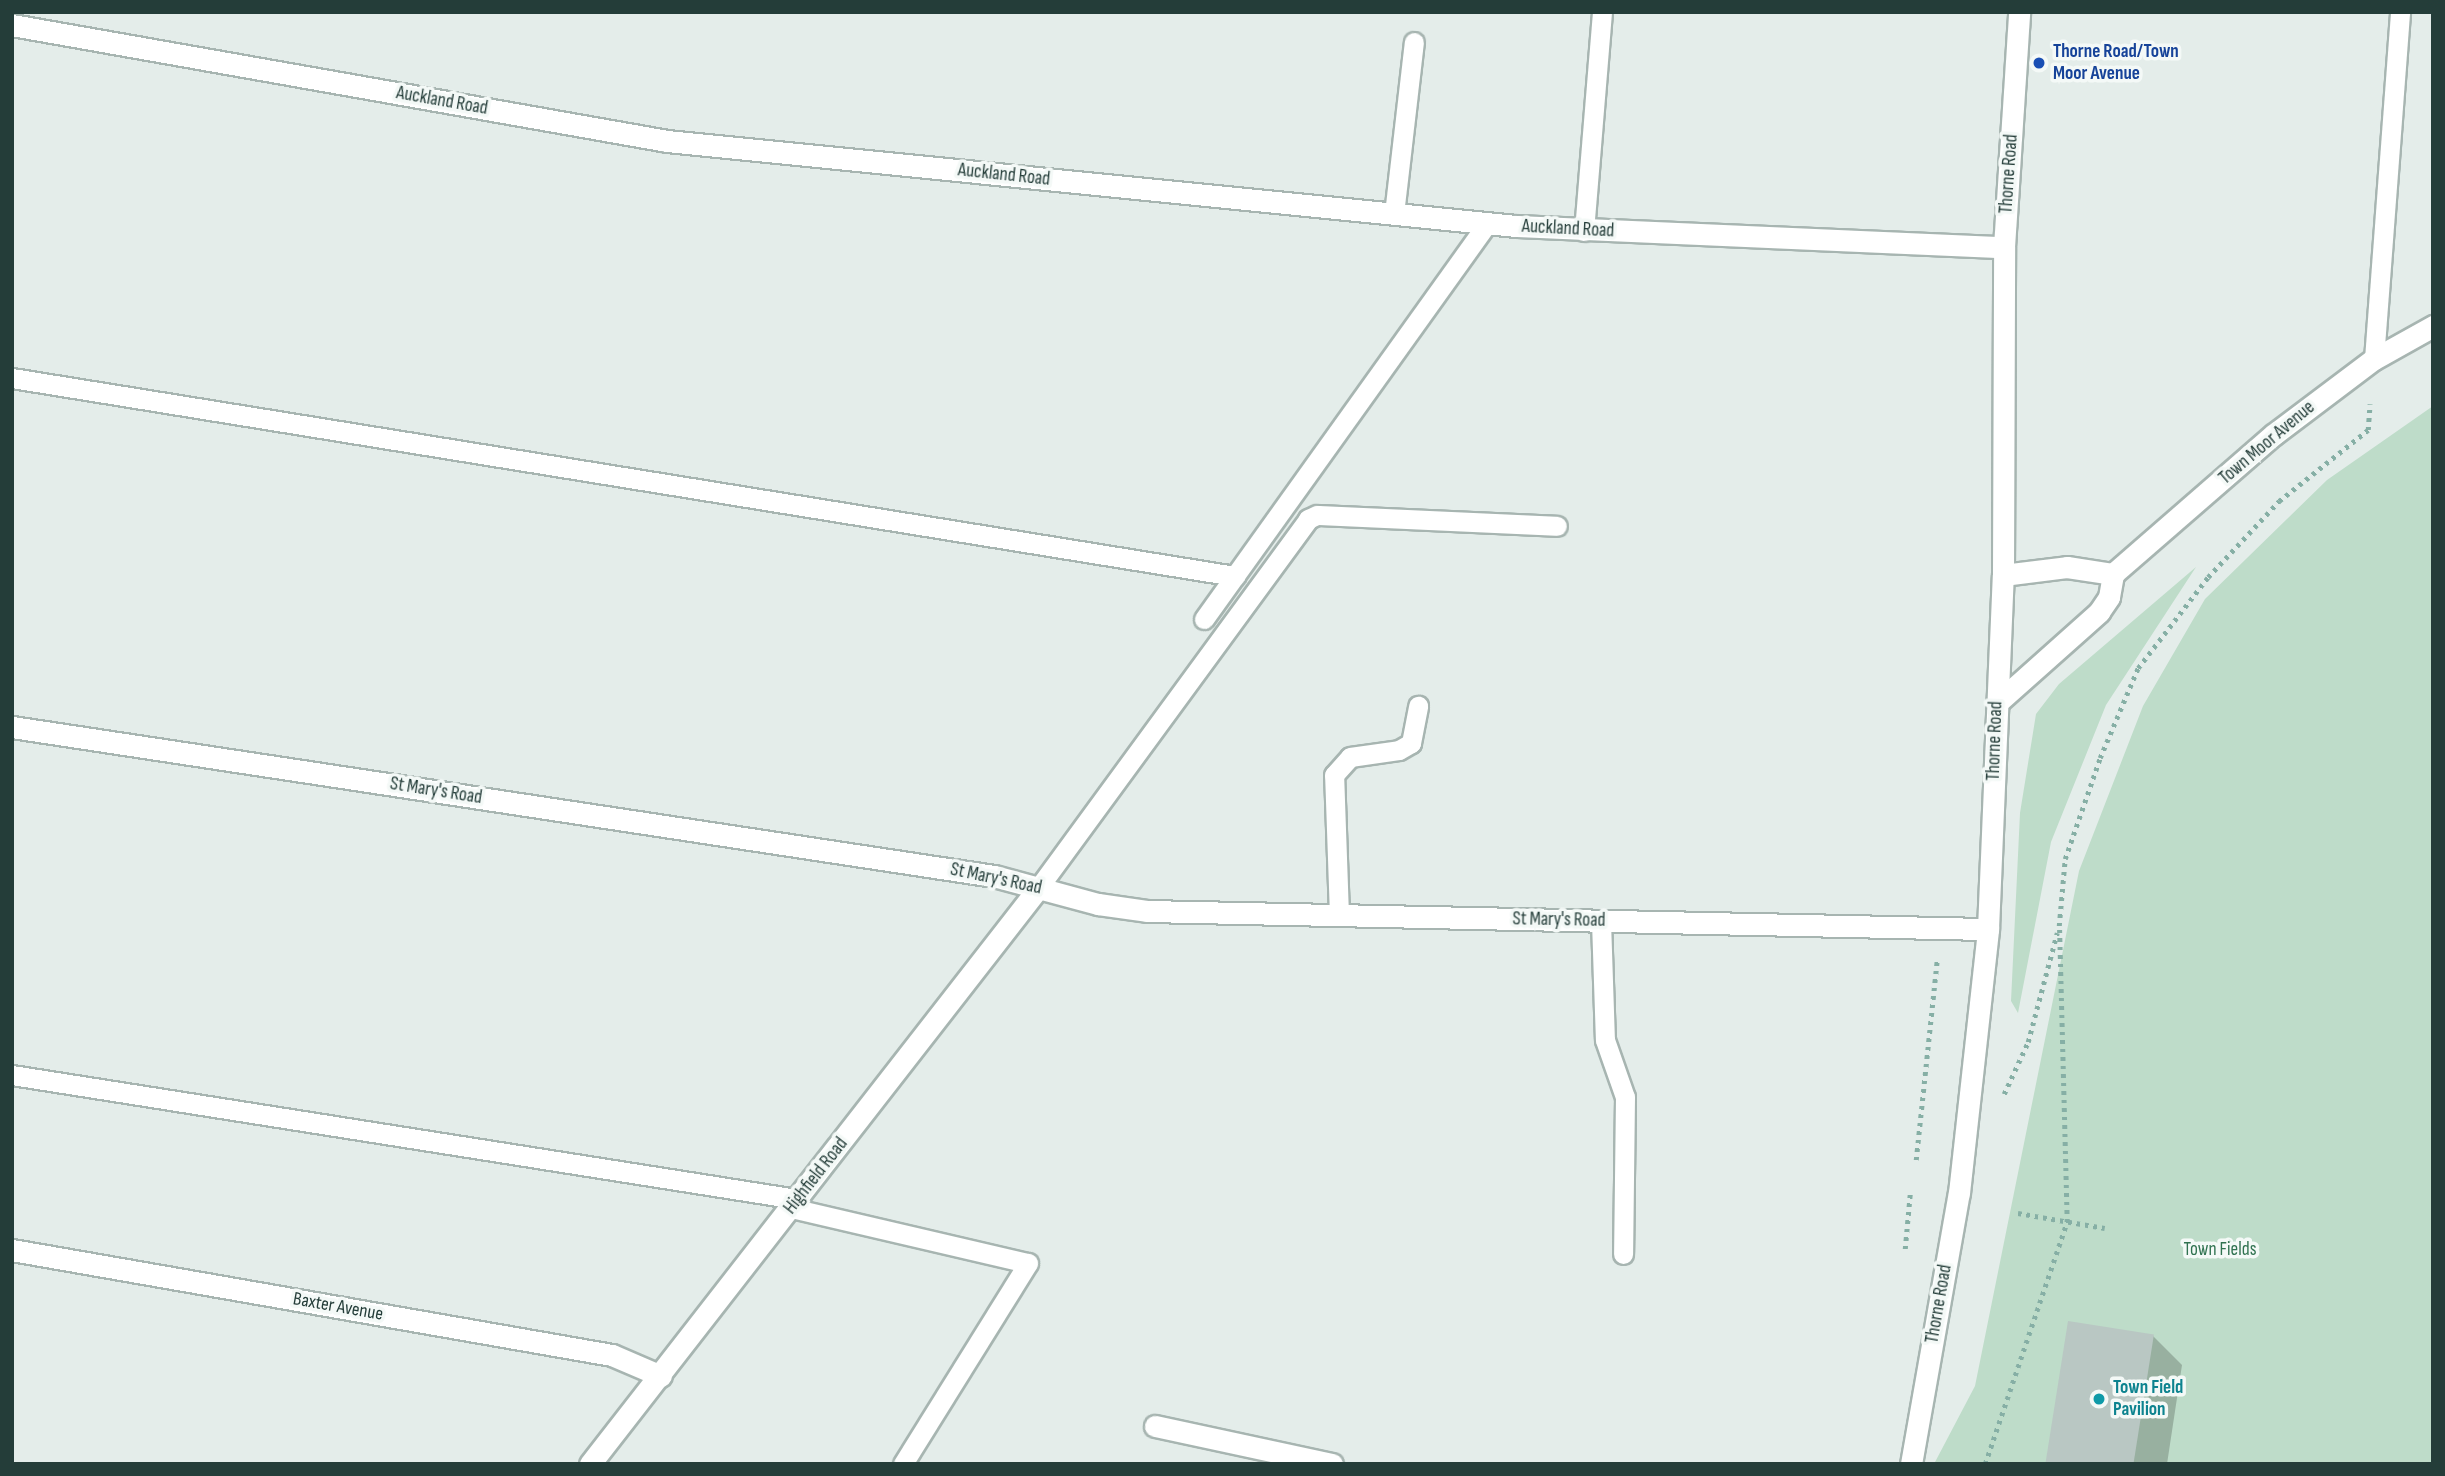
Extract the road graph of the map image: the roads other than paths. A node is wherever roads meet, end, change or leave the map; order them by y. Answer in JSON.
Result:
{"nodes":[{"id":1,"x":1602,"y":12,"type":"edge"},
{"id":2,"x":2020,"y":12,"type":"edge"},
{"id":3,"x":2400,"y":12,"type":"edge"},
{"id":4,"x":12,"y":25,"type":"edge"},
{"id":5,"x":1414,"y":42,"type":"dead end"},
{"id":6,"x":1394,"y":214,"type":"junction"},
{"id":7,"x":1488,"y":223,"type":"junction"},
{"id":8,"x":1584,"y":231,"type":"junction"},
{"id":9,"x":2004,"y":247,"type":"junction"},
{"id":10,"x":2433,"y":326,"type":"edge"},
{"id":11,"x":2374,"y":359,"type":"junction"},
{"id":12,"x":12,"y":378,"type":"edge"},
{"id":13,"x":1557,"y":526,"type":"dead end"},
{"id":14,"x":2113,"y":574,"type":"junction"},
{"id":15,"x":2003,"y":575,"type":"junction"},
{"id":16,"x":1235,"y":576,"type":"junction"},
{"id":17,"x":1205,"y":619,"type":"dead end"},
{"id":18,"x":1997,"y":703,"type":"junction"},
{"id":19,"x":1418,"y":706,"type":"dead end"},
{"id":20,"x":12,"y":727,"type":"edge"},
{"id":21,"x":1039,"y":887,"type":"junction"},
{"id":22,"x":1339,"y":915,"type":"junction"},
{"id":23,"x":1601,"y":921,"type":"junction"},
{"id":24,"x":1988,"y":929,"type":"junction"},
{"id":25,"x":12,"y":1075,"type":"edge"},
{"id":26,"x":794,"y":1203,"type":"junction"},
{"id":27,"x":12,"y":1250,"type":"edge"},
{"id":28,"x":1623,"y":1254,"type":"dead end"},
{"id":29,"x":661,"y":1376,"type":"junction"},
{"id":30,"x":1155,"y":1426,"type":"dead end"},
{"id":31,"x":590,"y":1464,"type":"edge"},
{"id":32,"x":903,"y":1464,"type":"edge"},
{"id":33,"x":1332,"y":1464,"type":"edge"},
{"id":34,"x":1911,"y":1464,"type":"edge"}],
"edges":[{"from":1,"to":8,"type":"lane"},
{"from":2,"to":9,"type":"street","name":"Thorne Road"},
{"from":3,"to":11,"type":"lane"},
{"from":4,"to":6,"type":"street","name":"Auckland Road"},
{"from":5,"to":6,"type":"lane"},
{"from":6,"to":7,"type":"street","name":"Auckland Road"},
{"from":7,"to":8,"type":"street","name":"Auckland Road"},
{"from":7,"to":16,"type":"lane"},
{"from":8,"to":9,"type":"street","name":"Auckland Road"},
{"from":9,"to":15,"type":"street","name":"Thorne Road"},
{"from":10,"to":11,"type":"street","name":"Town Moor Avenue"},
{"from":11,"to":14,"type":"street","name":"Town Moor Avenue"},
{"from":12,"to":16,"type":"lane"},
{"from":13,"to":21,"type":"lane"},
{"from":14,"to":15,"type":"street"},
{"from":14,"to":18,"type":"street"},
{"from":15,"to":18,"type":"street","name":"Thorne Road"},
{"from":16,"to":17,"type":"lane"},
{"from":18,"to":24,"type":"street","name":"Thorne Road"},
{"from":19,"to":22,"type":"lane"},
{"from":20,"to":21,"type":"street","name":"St Mary's Road"},
{"from":21,"to":22,"type":"street","name":"St Mary's Road"},
{"from":21,"to":26,"type":"street","name":"Highfield Road"},
{"from":22,"to":23,"type":"street","name":"St Mary's Road"},
{"from":23,"to":24,"type":"street","name":"St Mary's Road"},
{"from":23,"to":28,"type":"lane"},
{"from":24,"to":34,"type":"street","name":"Thorne Road"},
{"from":25,"to":26,"type":"lane"},
{"from":26,"to":29,"type":"street","name":"Highfield Road"},
{"from":26,"to":32,"type":"lane"},
{"from":27,"to":29,"type":"street","name":"Baxter Avenue"},
{"from":29,"to":31,"type":"street","name":"Highfield Road"},
{"from":30,"to":33,"type":"street"}]}
